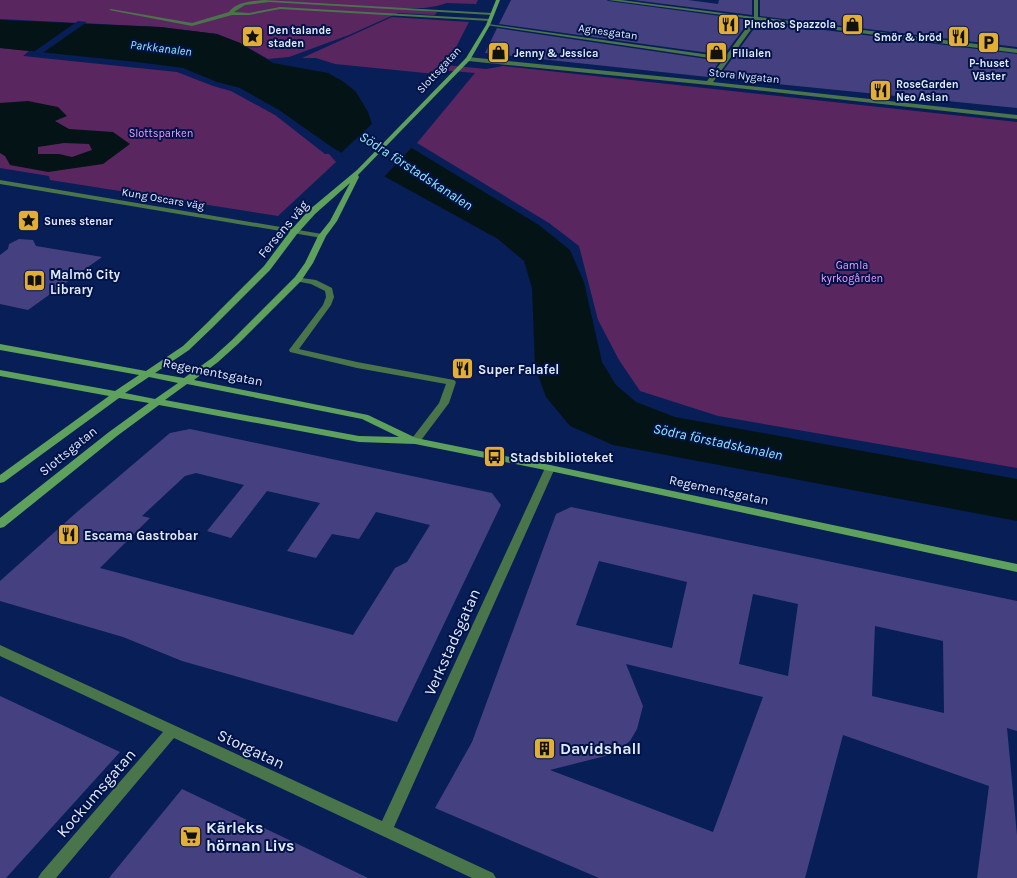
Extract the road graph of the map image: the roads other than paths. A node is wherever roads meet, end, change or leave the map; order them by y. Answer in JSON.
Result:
{"nodes":[{"id":1,"x":498,"y":0,"type":"edge"},
{"id":2,"x":610,"y":0,"type":"edge"},
{"id":3,"x":756,"y":0,"type":"edge"},
{"id":4,"x":269,"y":1,"type":"junction"},
{"id":5,"x":312,"y":4,"type":"junction"},
{"id":6,"x":348,"y":6,"type":"junction"},
{"id":7,"x":386,"y":8,"type":"junction"},
{"id":8,"x":269,"y":9,"type":"junction"},
{"id":9,"x":299,"y":9,"type":"junction"},
{"id":10,"x":111,"y":10,"type":"dead end"},
{"id":11,"x":335,"y":11,"type":"junction"},
{"id":12,"x":232,"y":13,"type":"junction"},
{"id":13,"x":373,"y":14,"type":"junction"},
{"id":14,"x":492,"y":14,"type":"junction"},
{"id":15,"x":756,"y":19,"type":"junction"},
{"id":16,"x":489,"y":23,"type":"junction"},
{"id":17,"x":1017,"y":51,"type":"edge"},
{"id":18,"x":468,"y":59,"type":"junction"},
{"id":19,"x":726,"y":59,"type":"junction"},
{"id":20,"x":709,"y":82,"type":"junction"},
{"id":21,"x":1017,"y":117,"type":"edge"},
{"id":22,"x":359,"y":172,"type":"junction"},
{"id":23,"x":0,"y":182,"type":"edge"},
{"id":24,"x":294,"y":232,"type":"junction"},
{"id":25,"x":322,"y":236,"type":"junction"},
{"id":26,"x":298,"y":279,"type":"junction"},
{"id":27,"x":0,"y":347,"type":"edge"},
{"id":28,"x":0,"y":373,"type":"edge"},
{"id":29,"x":148,"y":374,"type":"junction"},
{"id":30,"x":184,"y":382,"type":"junction"},
{"id":31,"x":116,"y":395,"type":"junction"},
{"id":32,"x":156,"y":402,"type":"junction"},
{"id":33,"x":416,"y":441,"type":"junction"},
{"id":34,"x":550,"y":468,"type":"junction"},
{"id":35,"x":0,"y":480,"type":"edge"},
{"id":36,"x":0,"y":524,"type":"edge"},
{"id":37,"x":1017,"y":568,"type":"edge"},
{"id":38,"x":0,"y":650,"type":"edge"},
{"id":39,"x":172,"y":731,"type":"junction"},
{"id":40,"x":385,"y":830,"type":"junction"},
{"id":41,"x":46,"y":878,"type":"edge"},
{"id":42,"x":488,"y":878,"type":"edge"}],
"edges":[{"from":1,"to":14,"type":"main road","name":"Slottsgatan"},
{"from":2,"to":15,"type":"street"},
{"from":3,"to":15,"type":"street"},
{"from":4,"to":5,"type":"street"},
{"from":4,"to":8,"type":"street"},
{"from":4,"to":12,"type":"street"},
{"from":5,"to":6,"type":"street"},
{"from":5,"to":9,"type":"street"},
{"from":6,"to":7,"type":"street"},
{"from":6,"to":11,"type":"street"},
{"from":7,"to":13,"type":"street"},
{"from":7,"to":14,"type":"street"},
{"from":8,"to":9,"type":"street","name":"Agnesgatan"},
{"from":8,"to":12,"type":"street","name":"Agnesgatan"},
{"from":9,"to":11,"type":"street","name":"Agnesgatan"},
{"from":10,"to":12,"type":"street"},
{"from":11,"to":13,"type":"street","name":"Agnesgatan"},
{"from":13,"to":16,"type":"street","name":"Agnesgatan"},
{"from":14,"to":16,"type":"main road","name":"Slottsgatan"},
{"from":15,"to":17,"type":"street"},
{"from":15,"to":19,"type":"street"},
{"from":16,"to":18,"type":"main road","name":"Slottsgatan"},
{"from":16,"to":19,"type":"street","name":"Agnesgatan"},
{"from":18,"to":20,"type":"street","name":"Stora Nygatan"},
{"from":18,"to":22,"type":"main road","name":"Slottsgatan"},
{"from":19,"to":20,"type":"street"},
{"from":20,"to":21,"type":"street","name":"Stora Nygatan"},
{"from":22,"to":24,"type":"main road","name":"Fersens väg"},
{"from":22,"to":25,"type":"main road"},
{"from":23,"to":24,"type":"street","name":"Kung Oscars väg"},
{"from":24,"to":25,"type":"street","name":"Kung Oscars väg"},
{"from":24,"to":29,"type":"main road","name":"Fersens väg"},
{"from":25,"to":26,"type":"main road"},
{"from":26,"to":30,"type":"main road"},
{"from":26,"to":33,"type":"street"},
{"from":27,"to":29,"type":"main road","name":"Regementsgatan"},
{"from":28,"to":31,"type":"main road","name":"Regementsgatan"},
{"from":29,"to":30,"type":"main road","name":"Regementsgatan"},
{"from":29,"to":31,"type":"main road","name":"Fersens väg"},
{"from":30,"to":32,"type":"main road"},
{"from":30,"to":33,"type":"main road","name":"Regementsgatan"},
{"from":31,"to":32,"type":"main road","name":"Regementsgatan"},
{"from":31,"to":35,"type":"main road","name":"Fersens väg"},
{"from":32,"to":33,"type":"main road","name":"Regementsgatan"},
{"from":32,"to":36,"type":"main road","name":"Slottsgatan"},
{"from":33,"to":34,"type":"main road","name":"Regementsgatan"},
{"from":34,"to":37,"type":"main road","name":"Regementsgatan"},
{"from":34,"to":40,"type":"street","name":"Verkstadsgatan"},
{"from":38,"to":39,"type":"street","name":"Storgatan"},
{"from":39,"to":40,"type":"street","name":"Storgatan"},
{"from":39,"to":41,"type":"street","name":"Kockumsgatan"},
{"from":40,"to":42,"type":"street","name":"Storgatan"}]}
